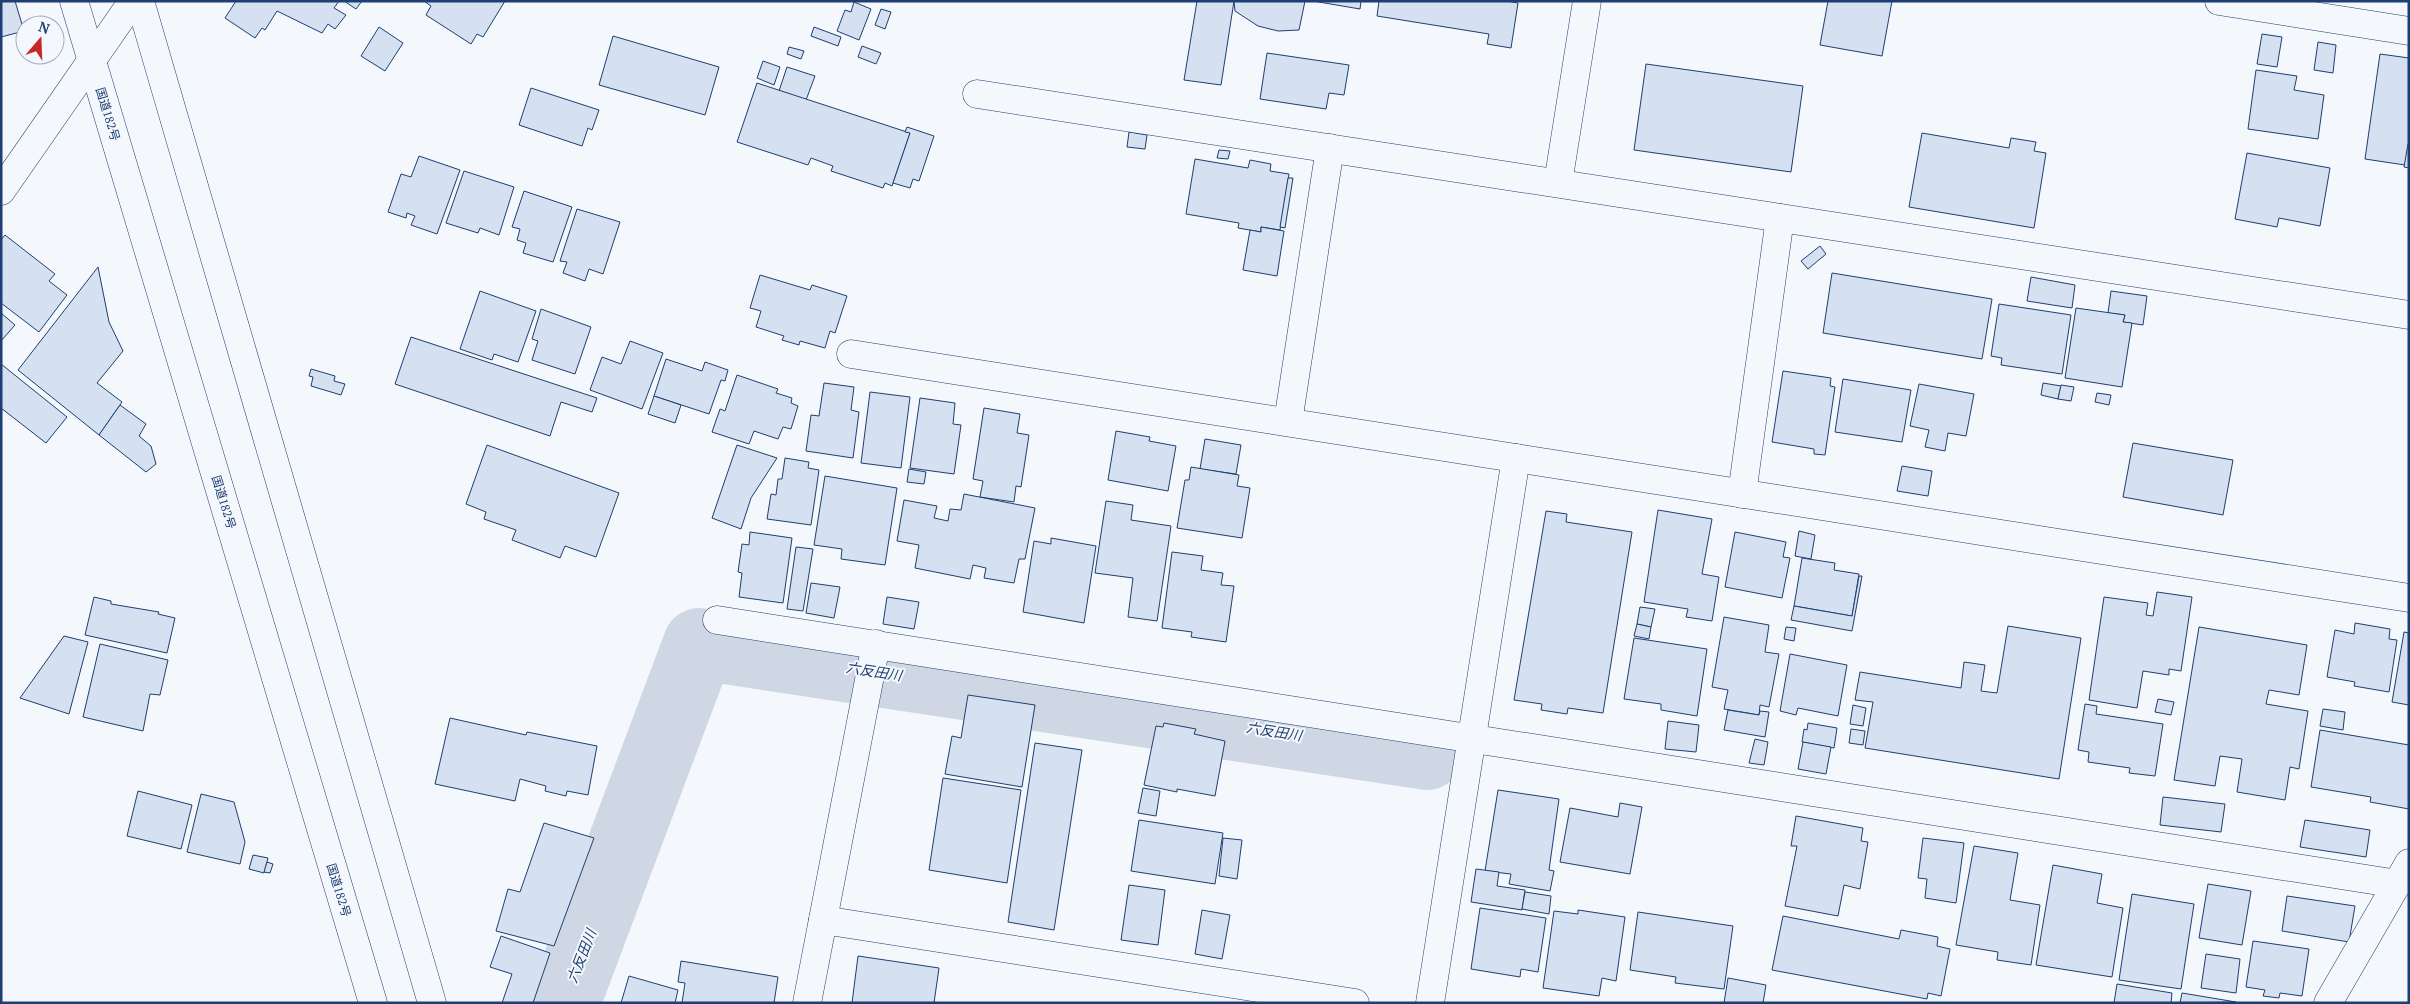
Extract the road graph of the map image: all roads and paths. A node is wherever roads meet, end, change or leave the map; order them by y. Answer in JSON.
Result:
{"nodes":[{"id":1,"x":74,"y":1,"type":"edge"},
{"id":2,"x":133,"y":1,"type":"edge"},
{"id":3,"x":140,"y":1,"type":"edge"},
{"id":4,"x":1587,"y":1,"type":"edge"},
{"id":5,"x":2219,"y":1,"type":"edge"},
{"id":6,"x":2409,"y":31,"type":"edge"},
{"id":7,"x":92,"y":60,"type":"junction"},
{"id":8,"x":977,"y":94,"type":"dead end"},
{"id":9,"x":1330,"y":148,"type":"junction"},
{"id":10,"x":1558,"y":183,"type":"junction"},
{"id":11,"x":1,"y":191,"type":"edge"},
{"id":12,"x":1780,"y":218,"type":"junction"},
{"id":13,"x":2409,"y":315,"type":"edge"},
{"id":14,"x":851,"y":354,"type":"dead end"},
{"id":15,"x":1288,"y":422,"type":"junction"},
{"id":16,"x":1516,"y":458,"type":"junction"},
{"id":17,"x":1742,"y":494,"type":"junction"},
{"id":18,"x":2409,"y":598,"type":"edge"},
{"id":19,"x":718,"y":620,"type":"dead end"},
{"id":20,"x":872,"y":662,"type":"junction"},
{"id":21,"x":1472,"y":739,"type":"junction"},
{"id":22,"x":2403,"y":874,"type":"edge"},
{"id":23,"x":823,"y":920,"type":"junction"},
{"id":24,"x":373,"y":1003,"type":"edge"},
{"id":25,"x":432,"y":1003,"type":"edge"},
{"id":26,"x":807,"y":1003,"type":"edge"},
{"id":27,"x":1355,"y":1003,"type":"edge"},
{"id":28,"x":1430,"y":1003,"type":"edge"},
{"id":29,"x":2328,"y":1003,"type":"edge"}],
"edges":[{"from":1,"to":7,"type":"main road","name":"国道182号"},
{"from":2,"to":7,"type":"main road"},
{"from":3,"to":25,"type":"main road"},
{"from":4,"to":10,"type":"main road"},
{"from":5,"to":6,"type":"main road"},
{"from":7,"to":11,"type":"main road"},
{"from":7,"to":24,"type":"main road","name":"国道182号"},
{"from":8,"to":9,"type":"main road"},
{"from":9,"to":10,"type":"main road"},
{"from":9,"to":15,"type":"main road"},
{"from":10,"to":12,"type":"main road"},
{"from":12,"to":13,"type":"main road"},
{"from":12,"to":17,"type":"main road"},
{"from":14,"to":15,"type":"main road"},
{"from":15,"to":16,"type":"main road"},
{"from":16,"to":17,"type":"main road"},
{"from":16,"to":21,"type":"main road"},
{"from":17,"to":18,"type":"main road"},
{"from":19,"to":20,"type":"main road"},
{"from":20,"to":21,"type":"main road"},
{"from":20,"to":23,"type":"main road"},
{"from":21,"to":22,"type":"main road"},
{"from":21,"to":28,"type":"main road"},
{"from":22,"to":29,"type":"main road"},
{"from":23,"to":26,"type":"main road"},
{"from":23,"to":27,"type":"main road"}]}
